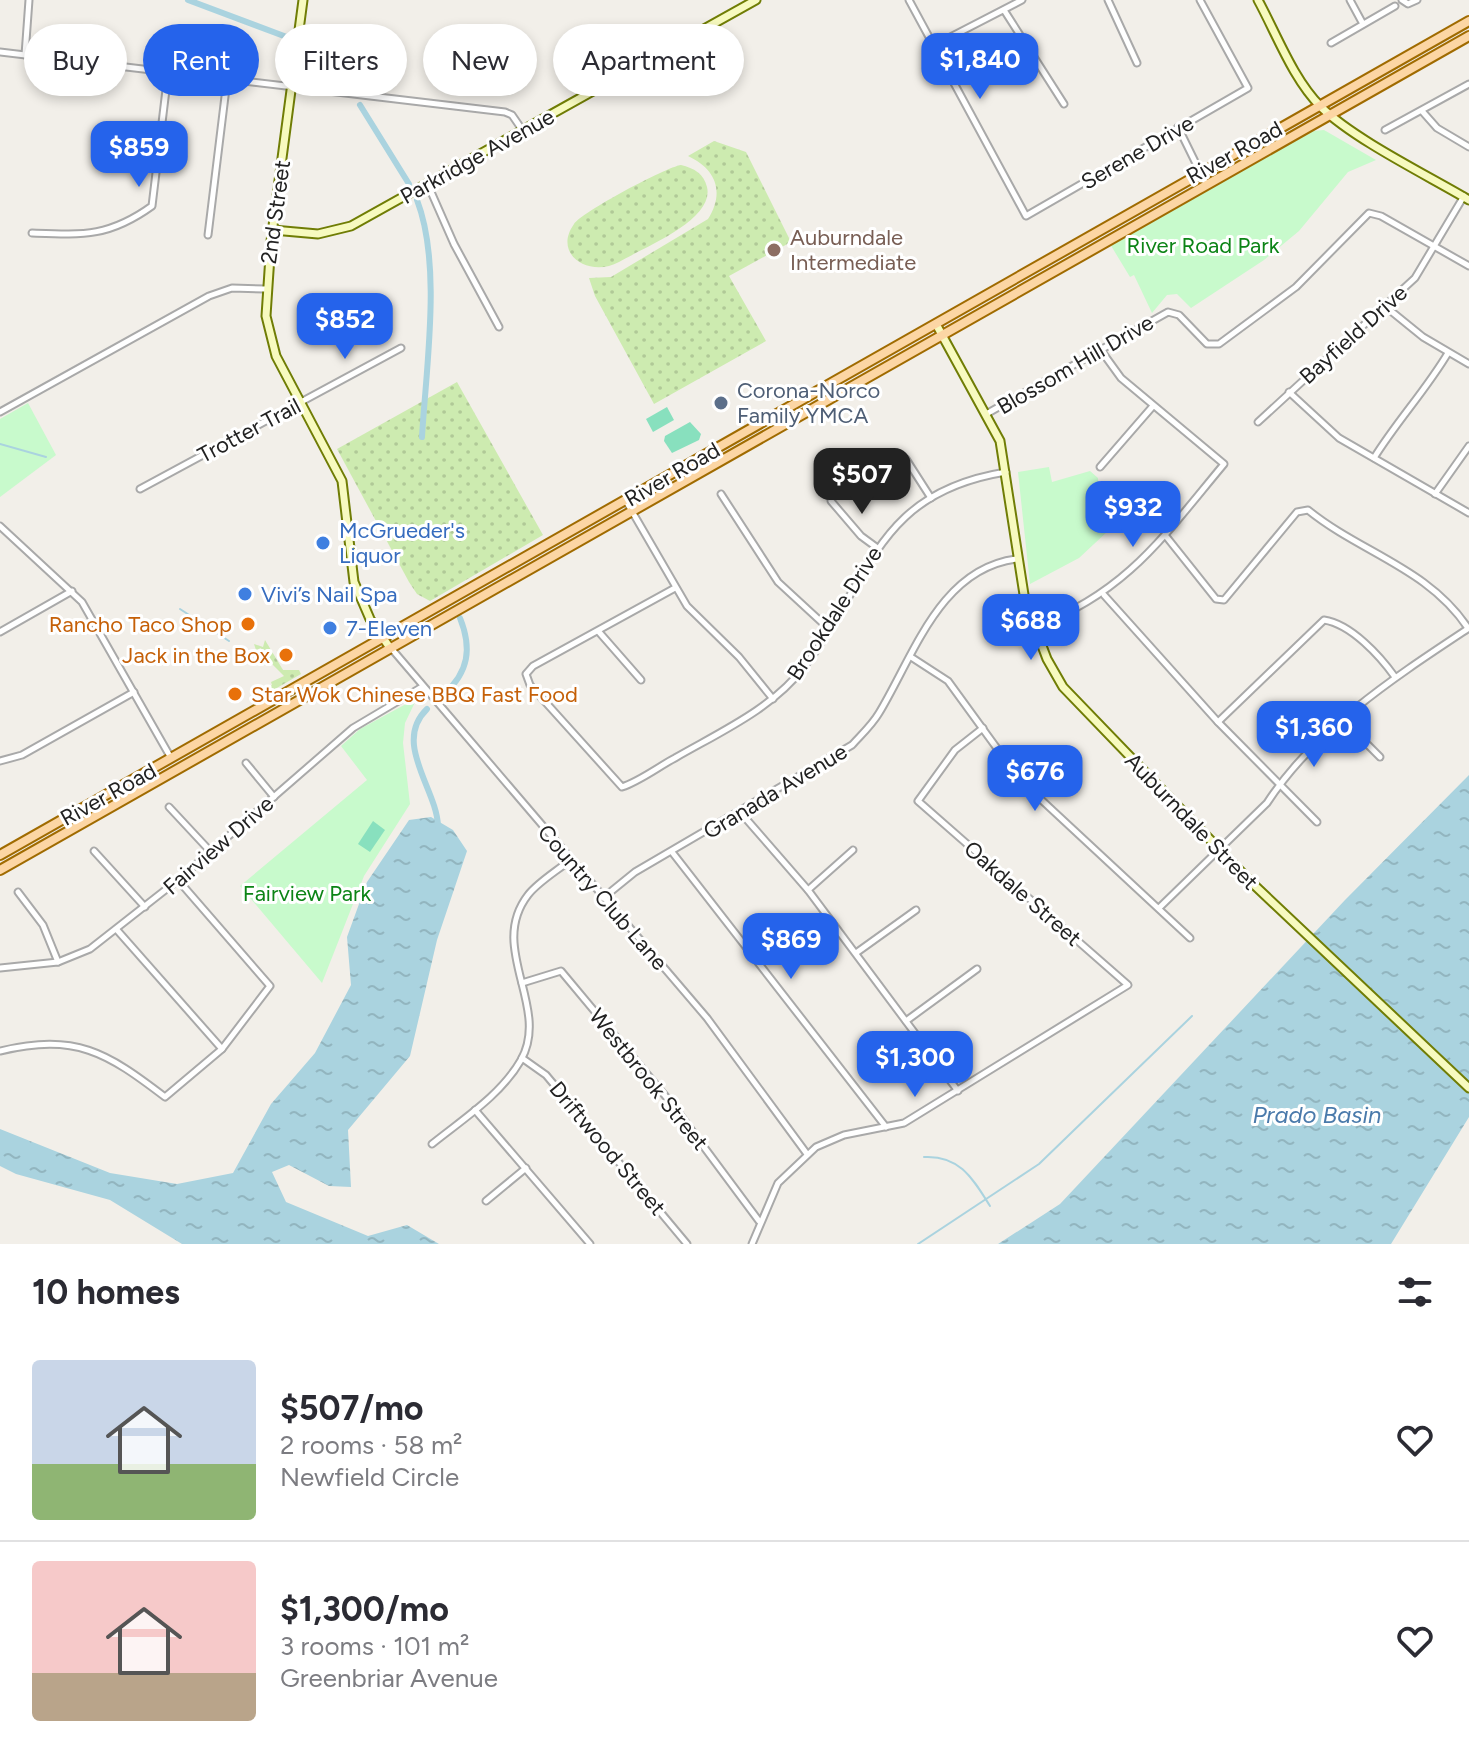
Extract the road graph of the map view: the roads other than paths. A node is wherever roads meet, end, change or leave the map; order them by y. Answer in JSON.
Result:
{"nodes":[{"id":1,"x":29,"y":0,"type":"edge"},
{"id":2,"x":303,"y":0,"type":"edge"},
{"id":3,"x":756,"y":0,"type":"edge"},
{"id":4,"x":909,"y":0,"type":"edge"},
{"id":5,"x":1022,"y":0,"type":"edge"},
{"id":6,"x":1108,"y":0,"type":"edge"},
{"id":7,"x":1200,"y":0,"type":"edge"},
{"id":8,"x":1258,"y":0,"type":"edge"},
{"id":9,"x":1350,"y":0,"type":"edge"},
{"id":10,"x":1417,"y":0,"type":"edge"},
{"id":11,"x":1405,"y":2,"type":"edge"},
{"id":12,"x":1395,"y":6,"type":"dead end"},
{"id":13,"x":1004,"y":10,"type":"junction"},
{"id":14,"x":1469,"y":21,"type":"edge"},
{"id":15,"x":27,"y":24,"type":"edge"},
{"id":16,"x":300,"y":24,"type":"edge"},
{"id":17,"x":1363,"y":24,"type":"junction"},
{"id":18,"x":1469,"y":36,"type":"edge"},
{"id":19,"x":1331,"y":43,"type":"dead end"},
{"id":20,"x":933,"y":46,"type":"junction"},
{"id":21,"x":0,"y":52,"type":"edge"},
{"id":22,"x":24,"y":55,"type":"edge"},
{"id":23,"x":1137,"y":63,"type":"dead end"},
{"id":24,"x":1469,"y":84,"type":"edge"},
{"id":25,"x":165,"y":96,"type":"edge"},
{"id":26,"x":225,"y":96,"type":"edge"},
{"id":27,"x":291,"y":96,"type":"edge"},
{"id":28,"x":377,"y":96,"type":"edge"},
{"id":29,"x":1064,"y":104,"type":"dead end"},
{"id":30,"x":1319,"y":105,"type":"junction"},
{"id":31,"x":1422,"y":111,"type":"junction"},
{"id":32,"x":1329,"y":114,"type":"junction"},
{"id":33,"x":1178,"y":127,"type":"junction"},
{"id":34,"x":1385,"y":130,"type":"dead end"},
{"id":35,"x":523,"y":131,"type":"junction"},
{"id":36,"x":1469,"y":147,"type":"edge"},
{"id":37,"x":1201,"y":170,"type":"junction"},
{"id":38,"x":1206,"y":184,"type":"junction"},
{"id":39,"x":428,"y":185,"type":"junction"},
{"id":40,"x":1466,"y":198,"type":"edge"},
{"id":41,"x":273,"y":230,"type":"junction"},
{"id":42,"x":32,"y":233,"type":"dead end"},
{"id":43,"x":208,"y":235,"type":"dead end"},
{"id":44,"x":1435,"y":247,"type":"junction"},
{"id":45,"x":1469,"y":266,"type":"edge"},
{"id":46,"x":265,"y":289,"type":"junction"},
{"id":47,"x":1386,"y":307,"type":"junction"},
{"id":48,"x":936,"y":324,"type":"junction"},
{"id":49,"x":499,"y":327,"type":"dead end"},
{"id":50,"x":942,"y":334,"type":"junction"},
{"id":51,"x":401,"y":348,"type":"dead end"},
{"id":52,"x":1100,"y":349,"type":"junction"},
{"id":53,"x":1448,"y":353,"type":"junction"},
{"id":54,"x":1469,"y":364,"type":"edge"},
{"id":55,"x":1289,"y":392,"type":"junction"},
{"id":56,"x":301,"y":401,"type":"junction"},
{"id":57,"x":1153,"y":406,"type":"junction"},
{"id":58,"x":0,"y":412,"type":"edge"},
{"id":59,"x":988,"y":413,"type":"junction"},
{"id":60,"x":1258,"y":422,"type":"dead end"},
{"id":61,"x":1469,"y":446,"type":"edge"},
{"id":62,"x":1374,"y":458,"type":"junction"},
{"id":63,"x":906,"y":459,"type":"dead end"},
{"id":64,"x":1100,"y":467,"type":"dead end"},
{"id":65,"x":1007,"y":472,"type":"junction"},
{"id":66,"x":140,"y":489,"type":"dead end"},
{"id":67,"x":721,"y":494,"type":"dead end"},
{"id":68,"x":1435,"y":494,"type":"junction"},
{"id":69,"x":931,"y":498,"type":"junction"},
{"id":70,"x":626,"y":501,"type":"junction"},
{"id":71,"x":831,"y":501,"type":"dead end"},
{"id":72,"x":632,"y":511,"type":"junction"},
{"id":73,"x":1469,"y":513,"type":"edge"},
{"id":74,"x":0,"y":526,"type":"edge"},
{"id":75,"x":1165,"y":535,"type":"junction"},
{"id":76,"x":876,"y":547,"type":"junction"},
{"id":77,"x":1016,"y":559,"type":"junction"},
{"id":78,"x":675,"y":588,"type":"junction"},
{"id":79,"x":72,"y":591,"type":"junction"},
{"id":80,"x":1104,"y":595,"type":"junction"},
{"id":81,"x":1035,"y":627,"type":"junction"},
{"id":82,"x":1469,"y":628,"type":"edge"},
{"id":83,"x":829,"y":629,"type":"junction"},
{"id":84,"x":0,"y":632,"type":"edge"},
{"id":85,"x":599,"y":632,"type":"junction"},
{"id":86,"x":383,"y":638,"type":"junction"},
{"id":87,"x":390,"y":648,"type":"junction"},
{"id":88,"x":911,"y":657,"type":"junction"},
{"id":89,"x":1395,"y":677,"type":"junction"},
{"id":90,"x":641,"y":680,"type":"dead end"},
{"id":91,"x":422,"y":687,"type":"junction"},
{"id":92,"x":134,"y":692,"type":"junction"},
{"id":93,"x":773,"y":699,"type":"junction"},
{"id":94,"x":1343,"y":720,"type":"junction"},
{"id":95,"x":1218,"y":722,"type":"junction"},
{"id":96,"x":983,"y":728,"type":"junction"},
{"id":97,"x":1380,"y":757,"type":"dead end"},
{"id":98,"x":171,"y":759,"type":"junction"},
{"id":99,"x":0,"y":761,"type":"edge"},
{"id":100,"x":246,"y":763,"type":"dead end"},
{"id":101,"x":1279,"y":784,"type":"junction"},
{"id":102,"x":274,"y":797,"type":"junction"},
{"id":103,"x":169,"y":807,"type":"dead end"},
{"id":104,"x":741,"y":813,"type":"junction"},
{"id":105,"x":1317,"y":822,"type":"dead end"},
{"id":106,"x":853,"y":850,"type":"dead end"},
{"id":107,"x":1220,"y":850,"type":"junction"},
{"id":108,"x":94,"y":851,"type":"dead end"},
{"id":109,"x":210,"y":851,"type":"junction"},
{"id":110,"x":672,"y":852,"type":"junction"},
{"id":111,"x":0,"y":855,"type":"edge"},
{"id":112,"x":570,"y":860,"type":"junction"},
{"id":113,"x":0,"y":870,"type":"edge"},
{"id":114,"x":178,"y":880,"type":"junction"},
{"id":115,"x":808,"y":890,"type":"junction"},
{"id":116,"x":18,"y":892,"type":"dead end"},
{"id":117,"x":603,"y":898,"type":"junction"},
{"id":118,"x":145,"y":907,"type":"junction"},
{"id":119,"x":1159,"y":908,"type":"junction"},
{"id":120,"x":916,"y":910,"type":"dead end"},
{"id":121,"x":117,"y":930,"type":"junction"},
{"id":122,"x":1190,"y":938,"type":"dead end"},
{"id":123,"x":856,"y":953,"type":"junction"},
{"id":124,"x":58,"y":962,"type":"junction"},
{"id":125,"x":0,"y":968,"type":"edge"},
{"id":126,"x":977,"y":969,"type":"dead end"},
{"id":127,"x":522,"y":983,"type":"junction"},
{"id":128,"x":906,"y":1021,"type":"junction"},
{"id":129,"x":222,"y":1049,"type":"junction"},
{"id":130,"x":0,"y":1051,"type":"edge"},
{"id":131,"x":522,"y":1058,"type":"junction"},
{"id":132,"x":1469,"y":1088,"type":"edge"},
{"id":133,"x":958,"y":1091,"type":"junction"},
{"id":134,"x":475,"y":1110,"type":"junction"},
{"id":135,"x":887,"y":1128,"type":"junction"},
{"id":136,"x":432,"y":1144,"type":"dead end"},
{"id":137,"x":807,"y":1154,"type":"junction"},
{"id":138,"x":526,"y":1168,"type":"junction"},
{"id":139,"x":486,"y":1201,"type":"dead end"},
{"id":140,"x":760,"y":1222,"type":"junction"},
{"id":141,"x":590,"y":1244,"type":"edge"},
{"id":142,"x":687,"y":1244,"type":"edge"},
{"id":143,"x":752,"y":1244,"type":"edge"}],
"edges":[{"from":1,"to":15,"type":"street"},
{"from":2,"to":16,"type":"street","name":"2nd Street"},
{"from":3,"to":35,"type":"street","name":"Parkridge Avenue"},
{"from":4,"to":20,"type":"street"},
{"from":5,"to":13,"type":"street"},
{"from":6,"to":23,"type":"street"},
{"from":7,"to":33,"type":"street","name":"Serene Drive"},
{"from":8,"to":30,"type":"street"},
{"from":9,"to":17,"type":"street"},
{"from":10,"to":11,"type":"street"},
{"from":12,"to":17,"type":"street"},
{"from":13,"to":20,"type":"street"},
{"from":13,"to":29,"type":"street"},
{"from":14,"to":30,"type":"main road","name":"River Road"},
{"from":17,"to":19,"type":"street"},
{"from":18,"to":32,"type":"main road","name":"River Road"},
{"from":20,"to":33,"type":"street","name":"Serene Drive"},
{"from":21,"to":22,"type":"street"},
{"from":24,"to":31,"type":"street"},
{"from":25,"to":42,"type":"street"},
{"from":26,"to":43,"type":"street"},
{"from":27,"to":41,"type":"street","name":"2nd Street"},
{"from":28,"to":35,"type":"street"},
{"from":30,"to":32,"type":"street"},
{"from":30,"to":37,"type":"main road","name":"River Road"},
{"from":31,"to":34,"type":"street"},
{"from":31,"to":36,"type":"street"},
{"from":32,"to":38,"type":"main road","name":"River Road"},
{"from":32,"to":40,"type":"street"},
{"from":33,"to":37,"type":"street"},
{"from":35,"to":39,"type":"street","name":"Parkridge Avenue"},
{"from":37,"to":38,"type":"street"},
{"from":37,"to":48,"type":"main road","name":"River Road"},
{"from":38,"to":50,"type":"main road","name":"River Road"},
{"from":39,"to":41,"type":"street","name":"Parkridge Avenue"},
{"from":39,"to":49,"type":"street"},
{"from":40,"to":44,"type":"street","name":"Bayfield Drive"},
{"from":41,"to":46,"type":"street","name":"2nd Street"},
{"from":44,"to":45,"type":"street","name":"Blossom Hill Drive"},
{"from":44,"to":47,"type":"street","name":"Bayfield Drive"},
{"from":44,"to":52,"type":"street","name":"Blossom Hill Drive"},
{"from":46,"to":56,"type":"street","name":"2nd Street"},
{"from":46,"to":58,"type":"street"},
{"from":47,"to":53,"type":"street"},
{"from":47,"to":55,"type":"street","name":"Bayfield Drive"},
{"from":48,"to":50,"type":"street","name":"Auburndale Street"},
{"from":48,"to":70,"type":"main road","name":"River Road"},
{"from":50,"to":59,"type":"street","name":"Auburndale Street"},
{"from":50,"to":72,"type":"main road","name":"River Road"},
{"from":51,"to":56,"type":"street","name":"Trotter Trail"},
{"from":52,"to":57,"type":"street"},
{"from":52,"to":59,"type":"street","name":"Blossom Hill Drive"},
{"from":53,"to":54,"type":"street"},
{"from":53,"to":62,"type":"street"},
{"from":55,"to":60,"type":"street","name":"Bayfield Drive"},
{"from":55,"to":62,"type":"street"},
{"from":56,"to":66,"type":"street","name":"Trotter Trail"},
{"from":56,"to":86,"type":"street","name":"2nd Street"},
{"from":57,"to":64,"type":"street"},
{"from":57,"to":75,"type":"street"},
{"from":59,"to":65,"type":"street","name":"Auburndale Street"},
{"from":61,"to":68,"type":"street"},
{"from":62,"to":68,"type":"street"},
{"from":63,"to":69,"type":"street"},
{"from":65,"to":69,"type":"street","name":"Brookdale Drive"},
{"from":65,"to":77,"type":"street","name":"Auburndale Street"},
{"from":67,"to":83,"type":"street"},
{"from":68,"to":73,"type":"street"},
{"from":69,"to":76,"type":"street","name":"Brookdale Drive"},
{"from":70,"to":72,"type":"street"},
{"from":70,"to":86,"type":"main road","name":"River Road"},
{"from":71,"to":76,"type":"street"},
{"from":72,"to":78,"type":"street"},
{"from":72,"to":87,"type":"main road","name":"River Road"},
{"from":74,"to":79,"type":"street"},
{"from":75,"to":80,"type":"street"},
{"from":75,"to":82,"type":"street"},
{"from":76,"to":83,"type":"street","name":"Brookdale Drive"},
{"from":77,"to":81,"type":"street","name":"Auburndale Street"},
{"from":77,"to":88,"type":"street","name":"Granada Avenue"},
{"from":78,"to":85,"type":"street"},
{"from":78,"to":93,"type":"street"},
{"from":79,"to":84,"type":"street"},
{"from":79,"to":92,"type":"street"},
{"from":80,"to":81,"type":"street"},
{"from":80,"to":95,"type":"street"},
{"from":81,"to":107,"type":"street","name":"Auburndale Street"},
{"from":82,"to":89,"type":"street"},
{"from":83,"to":93,"type":"street","name":"Brookdale Drive"},
{"from":85,"to":90,"type":"street"},
{"from":85,"to":93,"type":"street","name":"Brookdale Drive"},
{"from":86,"to":87,"type":"street","name":"2nd Street"},
{"from":86,"to":98,"type":"main road","name":"River Road"},
{"from":87,"to":91,"type":"street","name":"Country Club Lane"},
{"from":87,"to":113,"type":"main road","name":"River Road"},
{"from":88,"to":96,"type":"street"},
{"from":88,"to":104,"type":"street","name":"Granada Avenue"},
{"from":89,"to":94,"type":"street"},
{"from":89,"to":95,"type":"street"},
{"from":91,"to":102,"type":"street","name":"Fairview Drive"},
{"from":91,"to":112,"type":"street","name":"Country Club Lane"},
{"from":92,"to":98,"type":"street"},
{"from":92,"to":99,"type":"street"},
{"from":94,"to":97,"type":"street"},
{"from":94,"to":101,"type":"street"},
{"from":95,"to":101,"type":"street"},
{"from":96,"to":119,"type":"street"},
{"from":96,"to":133,"type":"street","name":"Oakdale Street"},
{"from":98,"to":111,"type":"main road","name":"River Road"},
{"from":100,"to":102,"type":"street"},
{"from":101,"to":105,"type":"street"},
{"from":101,"to":107,"type":"street"},
{"from":102,"to":109,"type":"street","name":"Fairview Drive"},
{"from":103,"to":109,"type":"street"},
{"from":104,"to":110,"type":"street","name":"Granada Avenue"},
{"from":104,"to":115,"type":"street"},
{"from":106,"to":115,"type":"street"},
{"from":107,"to":119,"type":"street"},
{"from":107,"to":132,"type":"street","name":"Auburndale Street"},
{"from":108,"to":118,"type":"street"},
{"from":109,"to":114,"type":"street","name":"Fairview Drive"},
{"from":110,"to":117,"type":"street","name":"Granada Avenue"},
{"from":110,"to":135,"type":"street"},
{"from":112,"to":117,"type":"street","name":"Country Club Lane"},
{"from":112,"to":127,"type":"street"},
{"from":114,"to":118,"type":"street","name":"Fairview Drive"},
{"from":114,"to":129,"type":"street"},
{"from":115,"to":123,"type":"street"},
{"from":116,"to":124,"type":"street"},
{"from":117,"to":137,"type":"street","name":"Country Club Lane"},
{"from":118,"to":121,"type":"street","name":"Fairview Drive"},
{"from":119,"to":122,"type":"street"},
{"from":120,"to":123,"type":"street"},
{"from":121,"to":124,"type":"street","name":"Fairview Drive"},
{"from":121,"to":129,"type":"street"},
{"from":123,"to":128,"type":"street"},
{"from":124,"to":125,"type":"street","name":"Fairview Drive"},
{"from":126,"to":128,"type":"street"},
{"from":127,"to":131,"type":"street"},
{"from":127,"to":140,"type":"street","name":"Westbrook Street"},
{"from":128,"to":133,"type":"street"},
{"from":129,"to":130,"type":"street"},
{"from":131,"to":134,"type":"street"},
{"from":131,"to":142,"type":"street","name":"Driftwood Street"},
{"from":133,"to":135,"type":"street"},
{"from":134,"to":136,"type":"street"},
{"from":134,"to":138,"type":"street"},
{"from":135,"to":137,"type":"street"},
{"from":137,"to":140,"type":"street"},
{"from":138,"to":139,"type":"street"},
{"from":138,"to":141,"type":"street"},
{"from":140,"to":143,"type":"street"}]}
